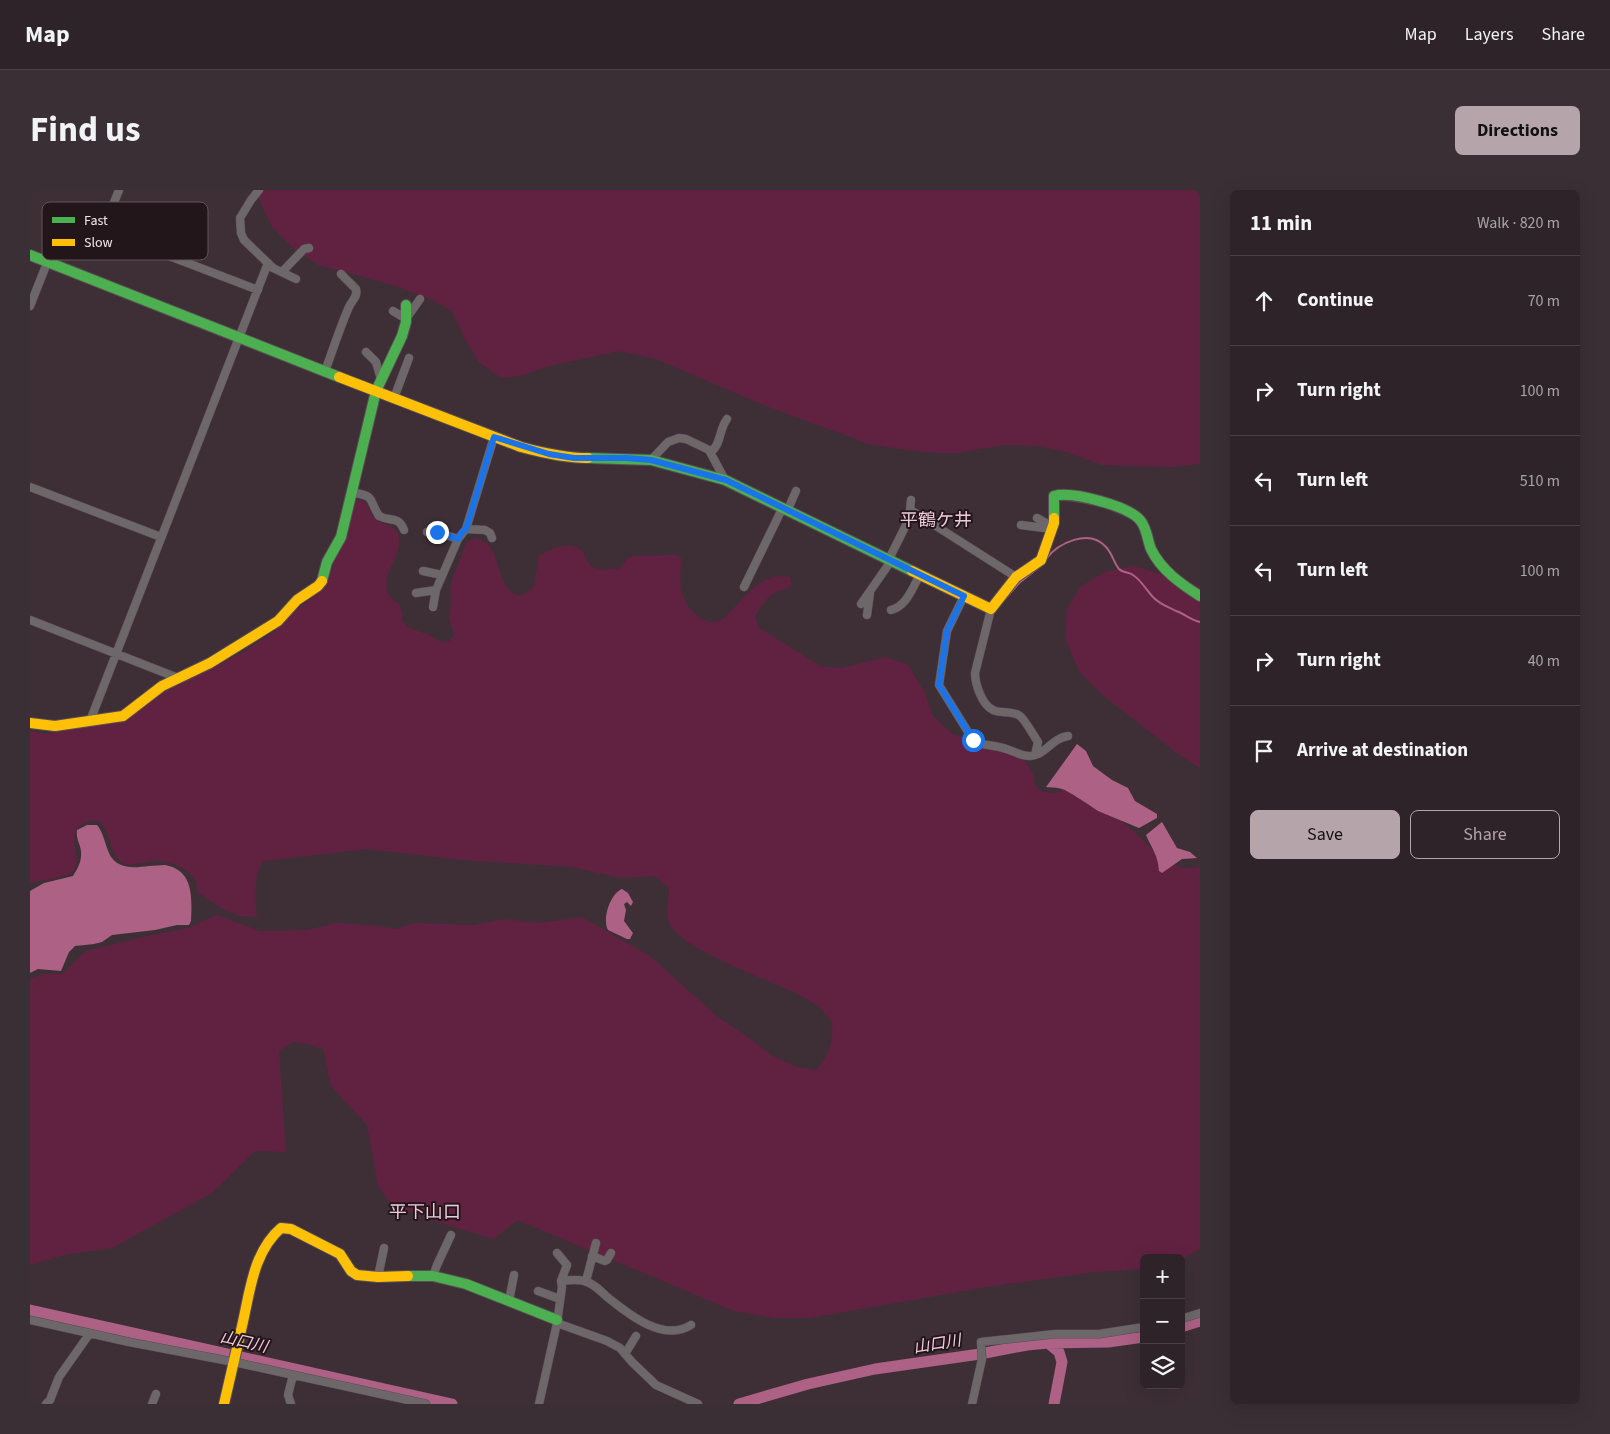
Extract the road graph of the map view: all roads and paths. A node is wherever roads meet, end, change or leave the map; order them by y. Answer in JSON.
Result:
{"nodes":[{"id":1,"x":119,"y":190,"type":"edge"},
{"id":2,"x":259,"y":190,"type":"edge"},
{"id":3,"x":114,"y":202,"type":"edge"},
{"id":4,"x":309,"y":248,"type":"dead end"},
{"id":5,"x":30,"y":255,"type":"edge"},
{"id":6,"x":180,"y":260,"type":"edge"},
{"id":7,"x":268,"y":263,"type":"junction"},
{"id":8,"x":47,"y":264,"type":"junction"},
{"id":9,"x":282,"y":272,"type":"junction"},
{"id":10,"x":341,"y":274,"type":"dead end"},
{"id":11,"x":296,"y":279,"type":"dead end"},
{"id":12,"x":258,"y":290,"type":"junction"},
{"id":13,"x":420,"y":299,"type":"dead end"},
{"id":14,"x":406,"y":304,"type":"dead end"},
{"id":15,"x":30,"y":306,"type":"edge"},
{"id":16,"x":393,"y":311,"type":"dead end"},
{"id":17,"x":406,"y":319,"type":"junction"},
{"id":18,"x":239,"y":338,"type":"junction"},
{"id":19,"x":366,"y":352,"type":"dead end"},
{"id":20,"x":409,"y":358,"type":"dead end"},
{"id":21,"x":325,"y":371,"type":"junction"},
{"id":22,"x":381,"y":379,"type":"junction"},
{"id":23,"x":376,"y":391,"type":"junction"},
{"id":24,"x":394,"y":398,"type":"junction"},
{"id":25,"x":727,"y":419,"type":"dead end"},
{"id":26,"x":494,"y":437,"type":"junction"},
{"id":27,"x":711,"y":452,"type":"junction"},
{"id":28,"x":651,"y":460,"type":"junction"},
{"id":29,"x":726,"y":480,"type":"junction"},
{"id":30,"x":30,"y":486,"type":"edge"},
{"id":31,"x":796,"y":491,"type":"dead end"},
{"id":32,"x":351,"y":492,"type":"junction"},
{"id":33,"x":911,"y":500,"type":"dead end"},
{"id":34,"x":785,"y":508,"type":"junction"},
{"id":35,"x":912,"y":513,"type":"junction"},
{"id":36,"x":1037,"y":518,"type":"dead end"},
{"id":37,"x":1021,"y":525,"type":"dead end"},
{"id":38,"x":1053,"y":528,"type":"junction"},
{"id":39,"x":466,"y":529,"type":"junction"},
{"id":40,"x":404,"y":530,"type":"dead end"},
{"id":41,"x":427,"y":532,"type":"dead end"},
{"id":42,"x":161,"y":538,"type":"junction"},
{"id":43,"x":492,"y":538,"type":"dead end"},
{"id":44,"x":458,"y":539,"type":"junction"},
{"id":45,"x":890,"y":560,"type":"junction"},
{"id":46,"x":424,"y":571,"type":"dead end"},
{"id":47,"x":442,"y":575,"type":"junction"},
{"id":48,"x":920,"y":575,"type":"junction"},
{"id":49,"x":1016,"y":577,"type":"junction"},
{"id":50,"x":744,"y":586,"type":"dead end"},
{"id":51,"x":436,"y":590,"type":"junction"},
{"id":52,"x":870,"y":591,"type":"junction"},
{"id":53,"x":416,"y":593,"type":"dead end"},
{"id":54,"x":964,"y":596,"type":"junction"},
{"id":55,"x":1200,"y":596,"type":"edge"},
{"id":56,"x":861,"y":604,"type":"dead end"},
{"id":57,"x":433,"y":607,"type":"dead end"},
{"id":58,"x":990,"y":609,"type":"junction"},
{"id":59,"x":891,"y":610,"type":"dead end"},
{"id":60,"x":867,"y":614,"type":"dead end"},
{"id":61,"x":30,"y":620,"type":"edge"},
{"id":62,"x":116,"y":654,"type":"junction"},
{"id":63,"x":178,"y":678,"type":"junction"},
{"id":64,"x":90,"y":721,"type":"junction"},
{"id":65,"x":30,"y":723,"type":"edge"},
{"id":66,"x":1068,"y":736,"type":"dead end"},
{"id":67,"x":1035,"y":755,"type":"junction"},
{"id":68,"x":451,"y":1235,"type":"dead end"},
{"id":69,"x":596,"y":1243,"type":"dead end"},
{"id":70,"x":384,"y":1248,"type":"dead end"},
{"id":71,"x":557,"y":1253,"type":"dead end"},
{"id":72,"x":611,"y":1253,"type":"dead end"},
{"id":73,"x":592,"y":1256,"type":"junction"},
{"id":74,"x":514,"y":1275,"type":"dead end"},
{"id":75,"x":433,"y":1276,"type":"junction"},
{"id":76,"x":378,"y":1277,"type":"junction"},
{"id":77,"x":561,"y":1281,"type":"junction"},
{"id":78,"x":586,"y":1281,"type":"junction"},
{"id":79,"x":538,"y":1291,"type":"dead end"},
{"id":80,"x":560,"y":1299,"type":"junction"},
{"id":81,"x":509,"y":1301,"type":"junction"},
{"id":82,"x":1200,"y":1313,"type":"edge"},
{"id":83,"x":1185,"y":1318,"type":"edge"},
{"id":84,"x":30,"y":1320,"type":"edge"},
{"id":85,"x":557,"y":1321,"type":"junction"},
{"id":86,"x":691,"y":1325,"type":"dead end"},
{"id":87,"x":1140,"y":1328,"type":"edge"},
{"id":88,"x":90,"y":1333,"type":"junction"},
{"id":89,"x":636,"y":1336,"type":"dead end"},
{"id":90,"x":625,"y":1354,"type":"junction"},
{"id":91,"x":235,"y":1358,"type":"junction"},
{"id":92,"x":293,"y":1375,"type":"junction"},
{"id":93,"x":156,"y":1394,"type":"dead end"},
{"id":94,"x":46,"y":1404,"type":"edge"},
{"id":95,"x":152,"y":1404,"type":"edge"},
{"id":96,"x":224,"y":1404,"type":"edge"},
{"id":97,"x":290,"y":1404,"type":"edge"},
{"id":98,"x":426,"y":1404,"type":"edge"},
{"id":99,"x":539,"y":1404,"type":"edge"},
{"id":100,"x":698,"y":1404,"type":"edge"},
{"id":101,"x":972,"y":1404,"type":"edge"}],
"edges":[{"from":1,"to":3,"type":"street"},
{"from":2,"to":7,"type":"street"},
{"from":4,"to":9,"type":"street"},
{"from":5,"to":8,"type":"street"},
{"from":6,"to":12,"type":"street"},
{"from":7,"to":9,"type":"street"},
{"from":7,"to":12,"type":"street"},
{"from":8,"to":15,"type":"street"},
{"from":8,"to":18,"type":"street"},
{"from":9,"to":11,"type":"street"},
{"from":10,"to":21,"type":"street"},
{"from":12,"to":18,"type":"street"},
{"from":13,"to":17,"type":"street"},
{"from":14,"to":17,"type":"street"},
{"from":16,"to":17,"type":"street"},
{"from":17,"to":22,"type":"street"},
{"from":18,"to":21,"type":"street"},
{"from":18,"to":42,"type":"street"},
{"from":19,"to":22,"type":"street"},
{"from":20,"to":24,"type":"street"},
{"from":21,"to":23,"type":"street"},
{"from":22,"to":23,"type":"street"},
{"from":23,"to":24,"type":"street"},
{"from":23,"to":32,"type":"street"},
{"from":24,"to":26,"type":"street"},
{"from":25,"to":27,"type":"street"},
{"from":26,"to":28,"type":"street"},
{"from":26,"to":39,"type":"street"},
{"from":27,"to":28,"type":"street"},
{"from":27,"to":29,"type":"street"},
{"from":28,"to":29,"type":"street"},
{"from":29,"to":34,"type":"street"},
{"from":30,"to":42,"type":"street"},
{"from":31,"to":34,"type":"street"},
{"from":32,"to":40,"type":"street"},
{"from":32,"to":63,"type":"street"},
{"from":33,"to":35,"type":"street"},
{"from":34,"to":45,"type":"street"},
{"from":34,"to":50,"type":"street"},
{"from":35,"to":45,"type":"street"},
{"from":35,"to":49,"type":"street"},
{"from":36,"to":38,"type":"street"},
{"from":37,"to":38,"type":"street"},
{"from":38,"to":49,"type":"street"},
{"from":38,"to":55,"type":"street"},
{"from":39,"to":43,"type":"street"},
{"from":39,"to":44,"type":"street"},
{"from":41,"to":44,"type":"street"},
{"from":42,"to":62,"type":"street"},
{"from":44,"to":47,"type":"street"},
{"from":45,"to":48,"type":"street"},
{"from":45,"to":52,"type":"street"},
{"from":46,"to":47,"type":"street"},
{"from":47,"to":51,"type":"street"},
{"from":48,"to":54,"type":"street"},
{"from":48,"to":59,"type":"street"},
{"from":49,"to":58,"type":"street"},
{"from":51,"to":53,"type":"street"},
{"from":51,"to":57,"type":"street"},
{"from":52,"to":56,"type":"street"},
{"from":52,"to":60,"type":"street"},
{"from":54,"to":58,"type":"street"},
{"from":54,"to":67,"type":"street"},
{"from":58,"to":67,"type":"street"},
{"from":61,"to":62,"type":"street"},
{"from":62,"to":63,"type":"street"},
{"from":62,"to":64,"type":"street"},
{"from":63,"to":64,"type":"street"},
{"from":64,"to":65,"type":"street"},
{"from":66,"to":67,"type":"street"},
{"from":68,"to":75,"type":"street"},
{"from":69,"to":73,"type":"street"},
{"from":70,"to":76,"type":"street"},
{"from":71,"to":77,"type":"street"},
{"from":72,"to":73,"type":"street"},
{"from":73,"to":78,"type":"street"},
{"from":74,"to":81,"type":"street"},
{"from":75,"to":76,"type":"street"},
{"from":75,"to":81,"type":"street"},
{"from":76,"to":91,"type":"street"},
{"from":77,"to":78,"type":"street"},
{"from":77,"to":80,"type":"street"},
{"from":78,"to":86,"type":"street"},
{"from":79,"to":80,"type":"street"},
{"from":80,"to":85,"type":"street"},
{"from":81,"to":85,"type":"street"},
{"from":82,"to":83,"type":"street"},
{"from":84,"to":88,"type":"street"},
{"from":85,"to":90,"type":"street"},
{"from":85,"to":99,"type":"street"},
{"from":87,"to":101,"type":"street"},
{"from":88,"to":91,"type":"street"},
{"from":88,"to":94,"type":"street"},
{"from":89,"to":90,"type":"street"},
{"from":90,"to":100,"type":"street"},
{"from":91,"to":92,"type":"street"},
{"from":91,"to":96,"type":"street"},
{"from":92,"to":97,"type":"street"},
{"from":92,"to":98,"type":"street"},
{"from":93,"to":95,"type":"street"}]}
